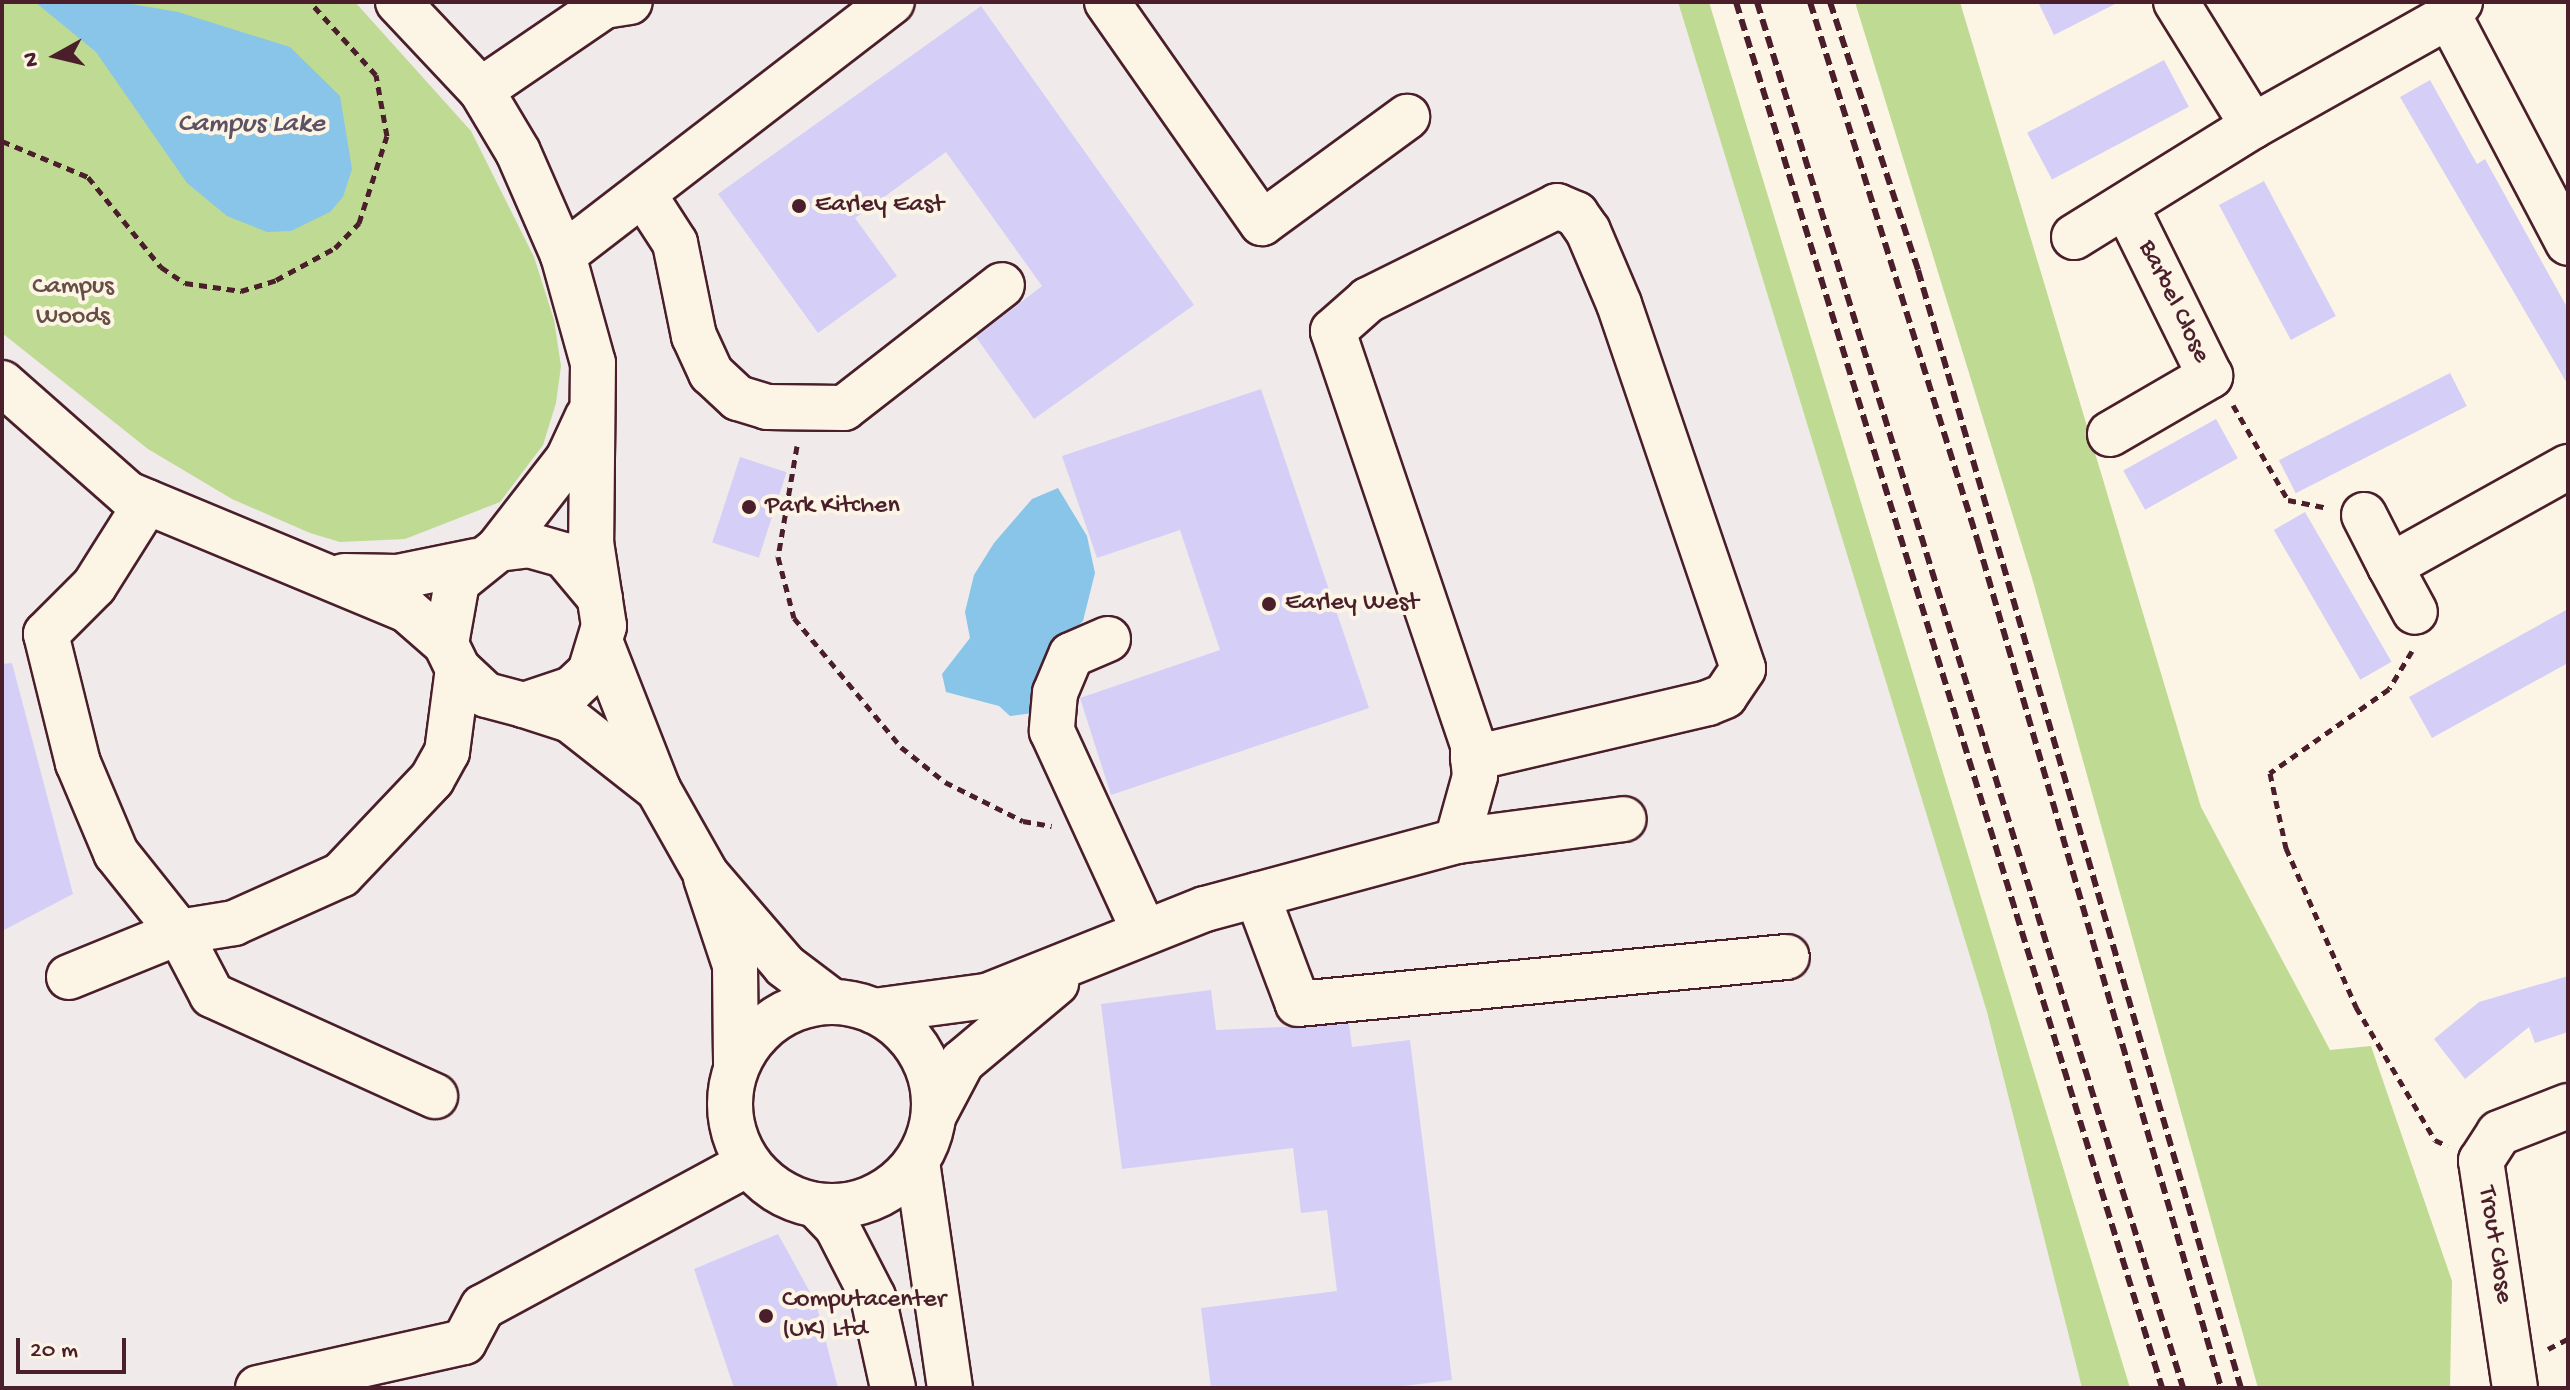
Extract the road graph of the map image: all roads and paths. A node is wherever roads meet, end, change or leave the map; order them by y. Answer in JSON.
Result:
{"nodes":[{"id":1,"x":310,"y":2,"type":"edge"},
{"id":2,"x":398,"y":2,"type":"edge"},
{"id":3,"x":892,"y":2,"type":"edge"},
{"id":4,"x":1107,"y":2,"type":"edge"},
{"id":5,"x":2176,"y":2,"type":"edge"},
{"id":6,"x":597,"y":7,"type":"edge"},
{"id":7,"x":2455,"y":9,"type":"edge"},
{"id":8,"x":481,"y":90,"type":"junction"},
{"id":9,"x":1407,"y":117,"type":"dead end"},
{"id":10,"x":2253,"y":126,"type":"junction"},
{"id":11,"x":2,"y":141,"type":"edge"},
{"id":12,"x":644,"y":195,"type":"junction"},
{"id":13,"x":2128,"y":210,"type":"junction"},
{"id":14,"x":2074,"y":237,"type":"dead end"},
{"id":15,"x":2568,"y":243,"type":"edge"},
{"id":16,"x":563,"y":255,"type":"junction"},
{"id":17,"x":1002,"y":285,"type":"dead end"},
{"id":18,"x":2210,"y":376,"type":"junction"},
{"id":19,"x":2,"y":383,"type":"edge"},
{"id":20,"x":788,"y":409,"type":"junction"},
{"id":21,"x":589,"y":412,"type":"junction"},
{"id":22,"x":2110,"y":434,"type":"dead end"},
{"id":23,"x":2568,"y":467,"type":"edge"},
{"id":24,"x":147,"y":502,"type":"junction"},
{"id":25,"x":2364,"y":515,"type":"joint"},
{"id":26,"x":487,"y":555,"type":"junction"},
{"id":27,"x":2390,"y":566,"type":"junction"},
{"id":28,"x":322,"y":576,"type":"junction"},
{"id":29,"x":600,"y":598,"type":"junction"},
{"id":30,"x":2415,"y":612,"type":"joint"},
{"id":31,"x":1108,"y":639,"type":"dead end"},
{"id":32,"x":602,"y":646,"type":"junction"},
{"id":33,"x":452,"y":657,"type":"junction"},
{"id":34,"x":517,"y":703,"type":"junction"},
{"id":35,"x":447,"y":752,"type":"junction"},
{"id":36,"x":1473,"y":758,"type":"junction"},
{"id":37,"x":1071,"y":783,"type":"junction"},
{"id":38,"x":658,"y":789,"type":"junction"},
{"id":39,"x":1624,"y":819,"type":"dead end"},
{"id":40,"x":1457,"y":841,"type":"junction"},
{"id":41,"x":706,"y":874,"type":"junction"},
{"id":42,"x":1257,"y":895,"type":"junction"},
{"id":43,"x":179,"y":932,"type":"junction"},
{"id":44,"x":1136,"y":934,"type":"junction"},
{"id":45,"x":1787,"y":957,"type":"dead end"},
{"id":46,"x":69,"y":977,"type":"dead end"},
{"id":47,"x":830,"y":1000,"type":"junction"},
{"id":48,"x":874,"y":1011,"type":"junction"},
{"id":49,"x":736,"y":1066,"type":"junction"},
{"id":50,"x":435,"y":1096,"type":"dead end"},
{"id":51,"x":2568,"y":1106,"type":"edge"},
{"id":52,"x":934,"y":1115,"type":"junction"},
{"id":53,"x":2481,"y":1161,"type":"junction"},
{"id":54,"x":917,"y":1162,"type":"junction"},
{"id":55,"x":748,"y":1164,"type":"junction"},
{"id":56,"x":818,"y":1207,"type":"junction"},
{"id":57,"x":258,"y":1388,"type":"edge"},
{"id":58,"x":893,"y":1388,"type":"edge"},
{"id":59,"x":950,"y":1388,"type":"edge"},
{"id":60,"x":2515,"y":1388,"type":"edge"}],
"edges":[{"from":1,"to":11,"type":"path"},
{"from":2,"to":8,"type":"street"},
{"from":3,"to":12,"type":"street"},
{"from":4,"to":9,"type":"street"},
{"from":5,"to":10,"type":"street"},
{"from":6,"to":8,"type":"street"},
{"from":7,"to":10,"type":"street","name":"Barbel Close"},
{"from":7,"to":15,"type":"street"},
{"from":8,"to":16,"type":"street"},
{"from":10,"to":13,"type":"street","name":"Barbel Close"},
{"from":12,"to":16,"type":"street"},
{"from":12,"to":20,"type":"street"},
{"from":13,"to":14,"type":"street","name":"Barbel Close"},
{"from":13,"to":18,"type":"street","name":"Barbel Close"},
{"from":16,"to":21,"type":"street"},
{"from":17,"to":20,"type":"street"},
{"from":18,"to":22,"type":"street","name":"Barbel Close"},
{"from":18,"to":25,"type":"path"},
{"from":19,"to":24,"type":"street"},
{"from":20,"to":37,"type":"path"},
{"from":21,"to":26,"type":"street"},
{"from":21,"to":29,"type":"street"},
{"from":23,"to":27,"type":"street"},
{"from":24,"to":28,"type":"street"},
{"from":24,"to":43,"type":"street"},
{"from":25,"to":27,"type":"street"},
{"from":26,"to":28,"type":"street"},
{"from":26,"to":29,"type":"street"},
{"from":26,"to":33,"type":"street"},
{"from":27,"to":30,"type":"street"},
{"from":28,"to":33,"type":"street"},
{"from":29,"to":32,"type":"street"},
{"from":30,"to":53,"type":"path"},
{"from":31,"to":37,"type":"street"},
{"from":32,"to":34,"type":"street"},
{"from":32,"to":38,"type":"street"},
{"from":33,"to":34,"type":"street"},
{"from":33,"to":35,"type":"street"},
{"from":34,"to":35,"type":"street"},
{"from":34,"to":38,"type":"street"},
{"from":35,"to":43,"type":"street"},
{"from":36,"to":36,"type":"street"},
{"from":36,"to":40,"type":"street"},
{"from":37,"to":44,"type":"street"},
{"from":38,"to":41,"type":"street"},
{"from":39,"to":40,"type":"street"},
{"from":40,"to":42,"type":"street"},
{"from":41,"to":47,"type":"street"},
{"from":41,"to":49,"type":"street"},
{"from":42,"to":44,"type":"street"},
{"from":42,"to":45,"type":"street"},
{"from":43,"to":46,"type":"street"},
{"from":43,"to":50,"type":"street"},
{"from":44,"to":48,"type":"street"},
{"from":44,"to":52,"type":"street"},
{"from":47,"to":48,"type":"street"},
{"from":47,"to":49,"type":"street"},
{"from":48,"to":52,"type":"street"},
{"from":49,"to":55,"type":"street"},
{"from":51,"to":53,"type":"street","name":"Trout Close"},
{"from":52,"to":54,"type":"street"},
{"from":53,"to":60,"type":"street","name":"Trout Close"},
{"from":54,"to":56,"type":"street"},
{"from":54,"to":59,"type":"street"},
{"from":55,"to":56,"type":"street"},
{"from":55,"to":57,"type":"street"},
{"from":56,"to":58,"type":"street"}]}
